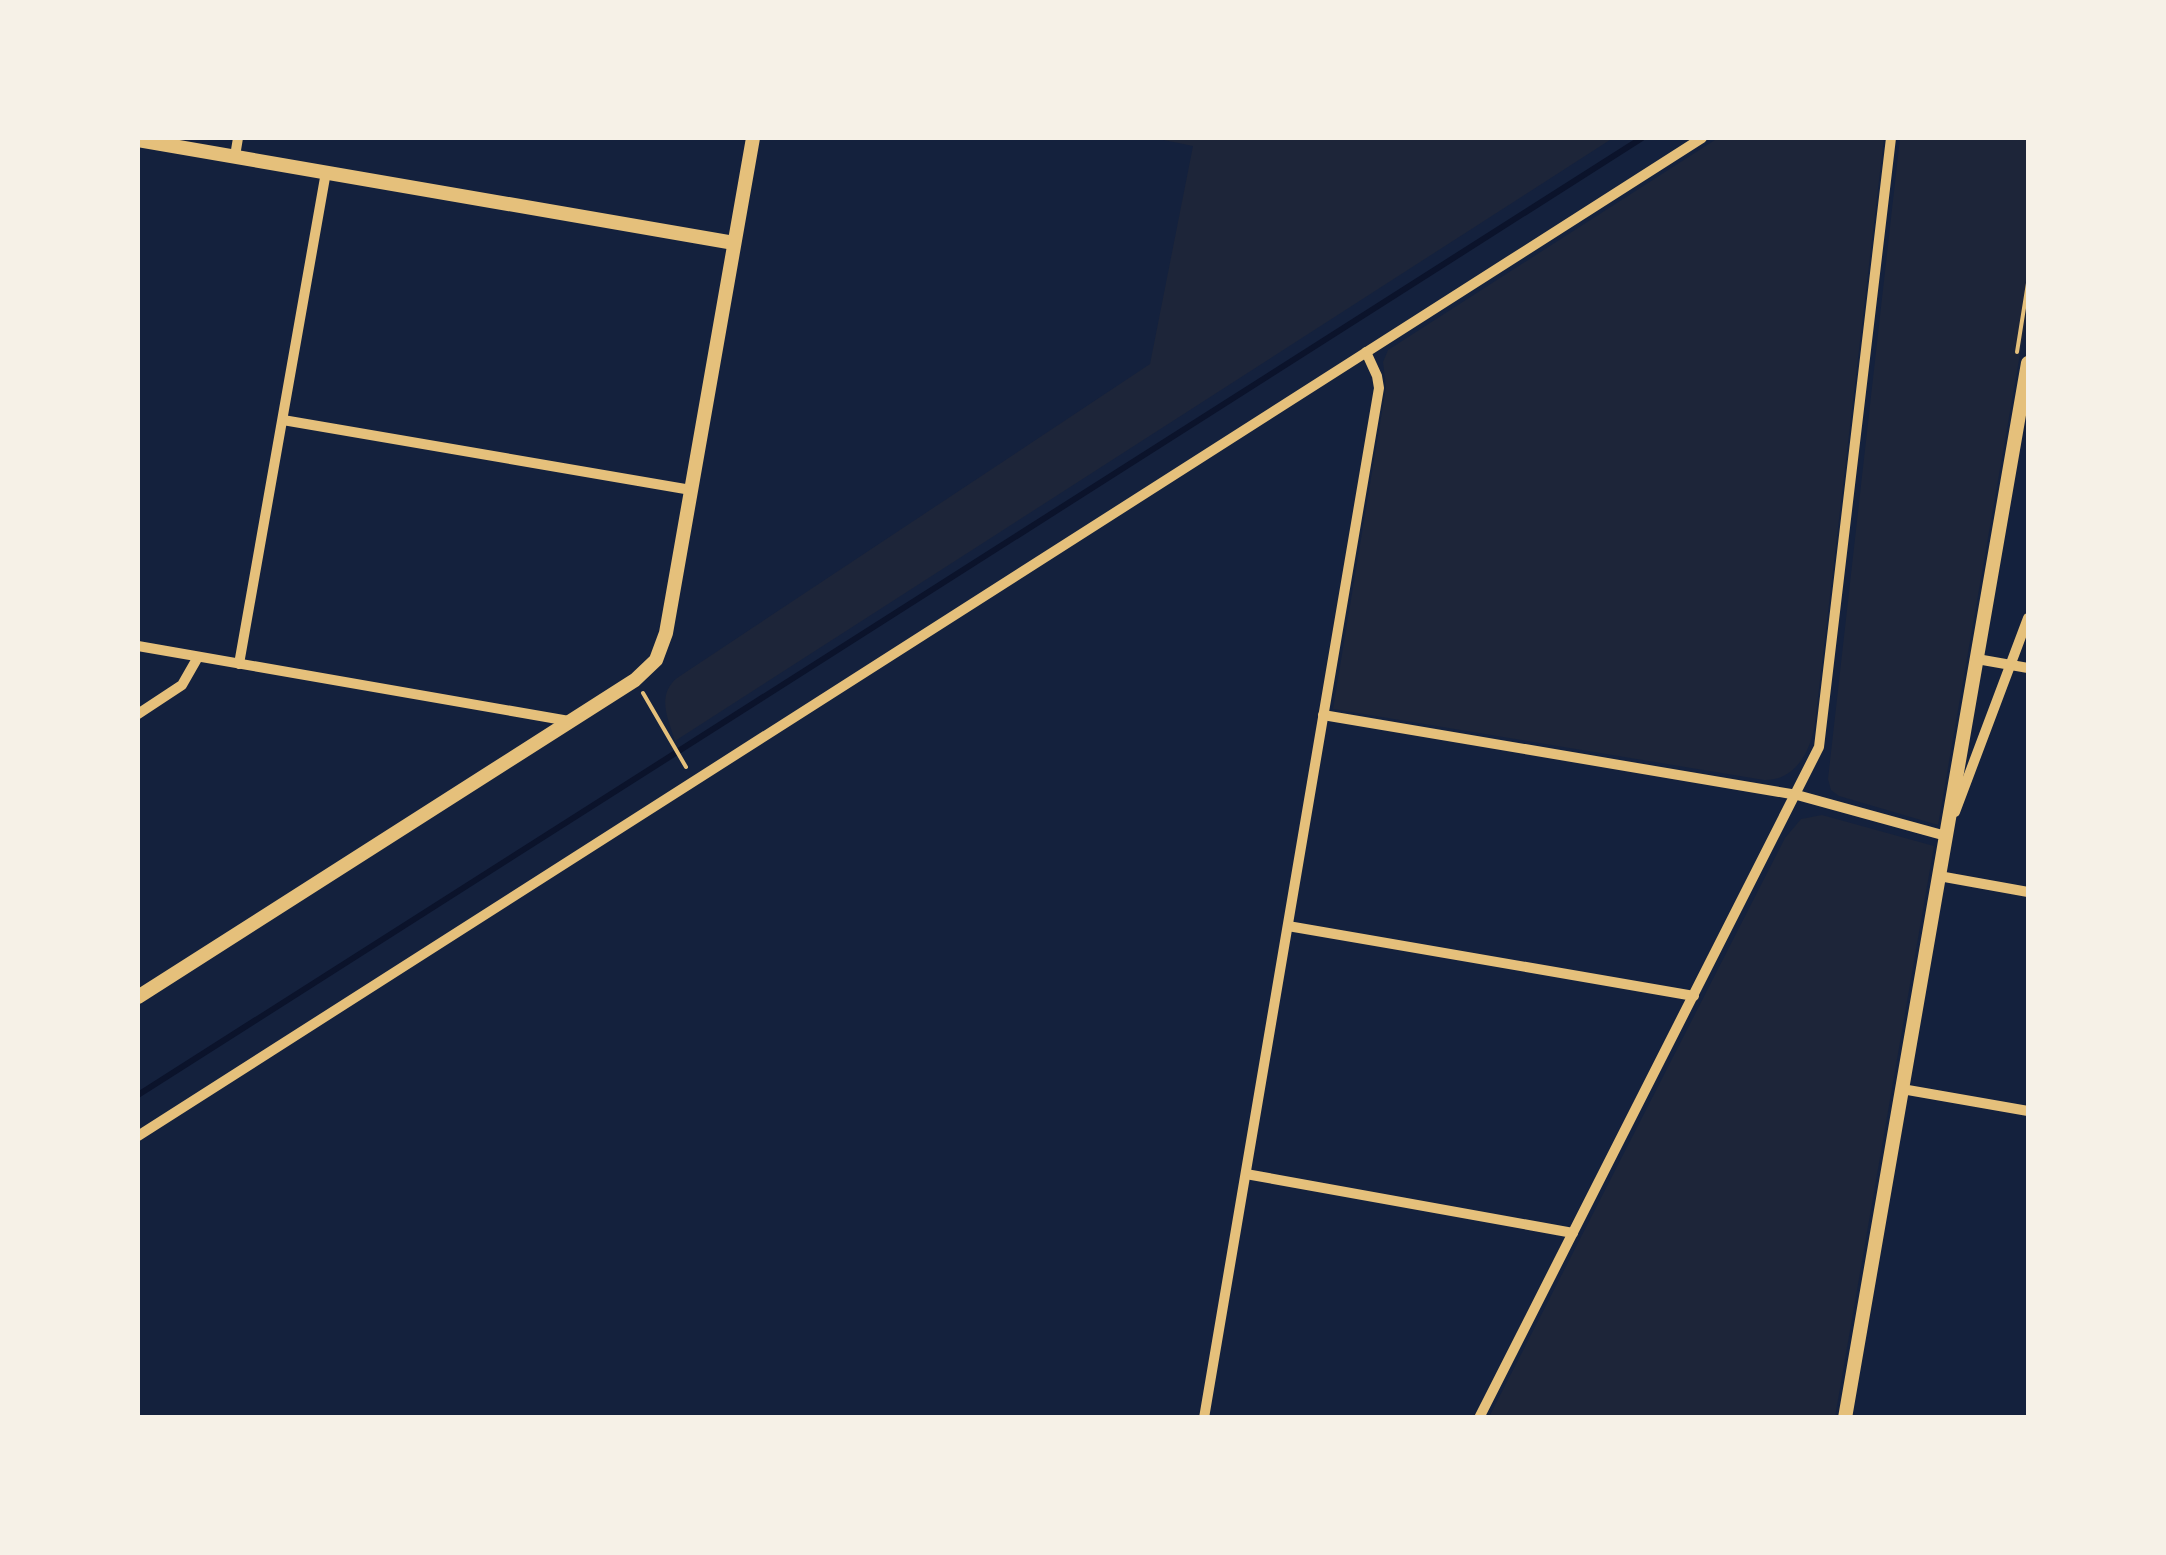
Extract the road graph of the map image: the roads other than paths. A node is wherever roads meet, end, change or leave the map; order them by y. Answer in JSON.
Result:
{"nodes":[{"id":1,"x":238,"y":138,"type":"edge"},
{"id":2,"x":753,"y":138,"type":"edge"},
{"id":3,"x":1702,"y":138,"type":"edge"},
{"id":4,"x":1891,"y":138,"type":"edge"},
{"id":5,"x":138,"y":140,"type":"edge"},
{"id":6,"x":235,"y":156,"type":"junction"},
{"id":7,"x":326,"y":172,"type":"junction"},
{"id":8,"x":734,"y":243,"type":"junction"},
{"id":9,"x":1366,"y":352,"type":"junction"},
{"id":10,"x":2028,"y":363,"type":"edge"},
{"id":11,"x":282,"y":420,"type":"junction"},
{"id":12,"x":691,"y":490,"type":"junction"},
{"id":13,"x":2028,"y":618,"type":"edge"},
{"id":14,"x":138,"y":646,"type":"edge"},
{"id":15,"x":198,"y":657,"type":"junction"},
{"id":16,"x":1977,"y":659,"type":"junction"},
{"id":17,"x":239,"y":664,"type":"junction"},
{"id":18,"x":2011,"y":665,"type":"junction"},
{"id":19,"x":2028,"y":668,"type":"edge"},
{"id":20,"x":138,"y":714,"type":"edge"},
{"id":21,"x":1324,"y":716,"type":"junction"},
{"id":22,"x":570,"y":722,"type":"junction"},
{"id":23,"x":1797,"y":794,"type":"junction"},
{"id":24,"x":1946,"y":836,"type":"junction"},
{"id":25,"x":1939,"y":876,"type":"junction"},
{"id":26,"x":2028,"y":892,"type":"edge"},
{"id":27,"x":1288,"y":926,"type":"junction"},
{"id":28,"x":1694,"y":996,"type":"junction"},
{"id":29,"x":138,"y":997,"type":"edge"},
{"id":30,"x":1902,"y":1089,"type":"junction"},
{"id":31,"x":2028,"y":1112,"type":"edge"},
{"id":32,"x":138,"y":1136,"type":"edge"},
{"id":33,"x":1246,"y":1174,"type":"junction"},
{"id":34,"x":1573,"y":1232,"type":"junction"},
{"id":35,"x":1204,"y":1418,"type":"edge"},
{"id":36,"x":1479,"y":1418,"type":"edge"},
{"id":37,"x":1845,"y":1418,"type":"edge"}],
"edges":[{"from":1,"to":6,"type":"street"},
{"from":2,"to":8,"type":"street"},
{"from":3,"to":9,"type":"street"},
{"from":4,"to":23,"type":"street"},
{"from":5,"to":6,"type":"street"},
{"from":6,"to":7,"type":"street"},
{"from":7,"to":8,"type":"street"},
{"from":7,"to":11,"type":"street"},
{"from":8,"to":12,"type":"street"},
{"from":9,"to":21,"type":"street"},
{"from":9,"to":32,"type":"street"},
{"from":10,"to":16,"type":"street"},
{"from":11,"to":12,"type":"street"},
{"from":11,"to":17,"type":"street"},
{"from":12,"to":22,"type":"street"},
{"from":13,"to":18,"type":"street"},
{"from":14,"to":15,"type":"street"},
{"from":15,"to":17,"type":"street"},
{"from":15,"to":20,"type":"street"},
{"from":16,"to":18,"type":"street"},
{"from":16,"to":24,"type":"street"},
{"from":17,"to":22,"type":"street"},
{"from":18,"to":19,"type":"street"},
{"from":18,"to":24,"type":"street"},
{"from":21,"to":23,"type":"street"},
{"from":21,"to":27,"type":"street"},
{"from":22,"to":29,"type":"street"},
{"from":23,"to":24,"type":"street"},
{"from":23,"to":28,"type":"street"},
{"from":24,"to":25,"type":"street"},
{"from":25,"to":26,"type":"street"},
{"from":25,"to":30,"type":"street"},
{"from":27,"to":28,"type":"street"},
{"from":27,"to":33,"type":"street"},
{"from":28,"to":34,"type":"street"},
{"from":30,"to":31,"type":"street"},
{"from":30,"to":37,"type":"street"},
{"from":33,"to":34,"type":"street"},
{"from":33,"to":35,"type":"street"},
{"from":34,"to":36,"type":"street"}]}
